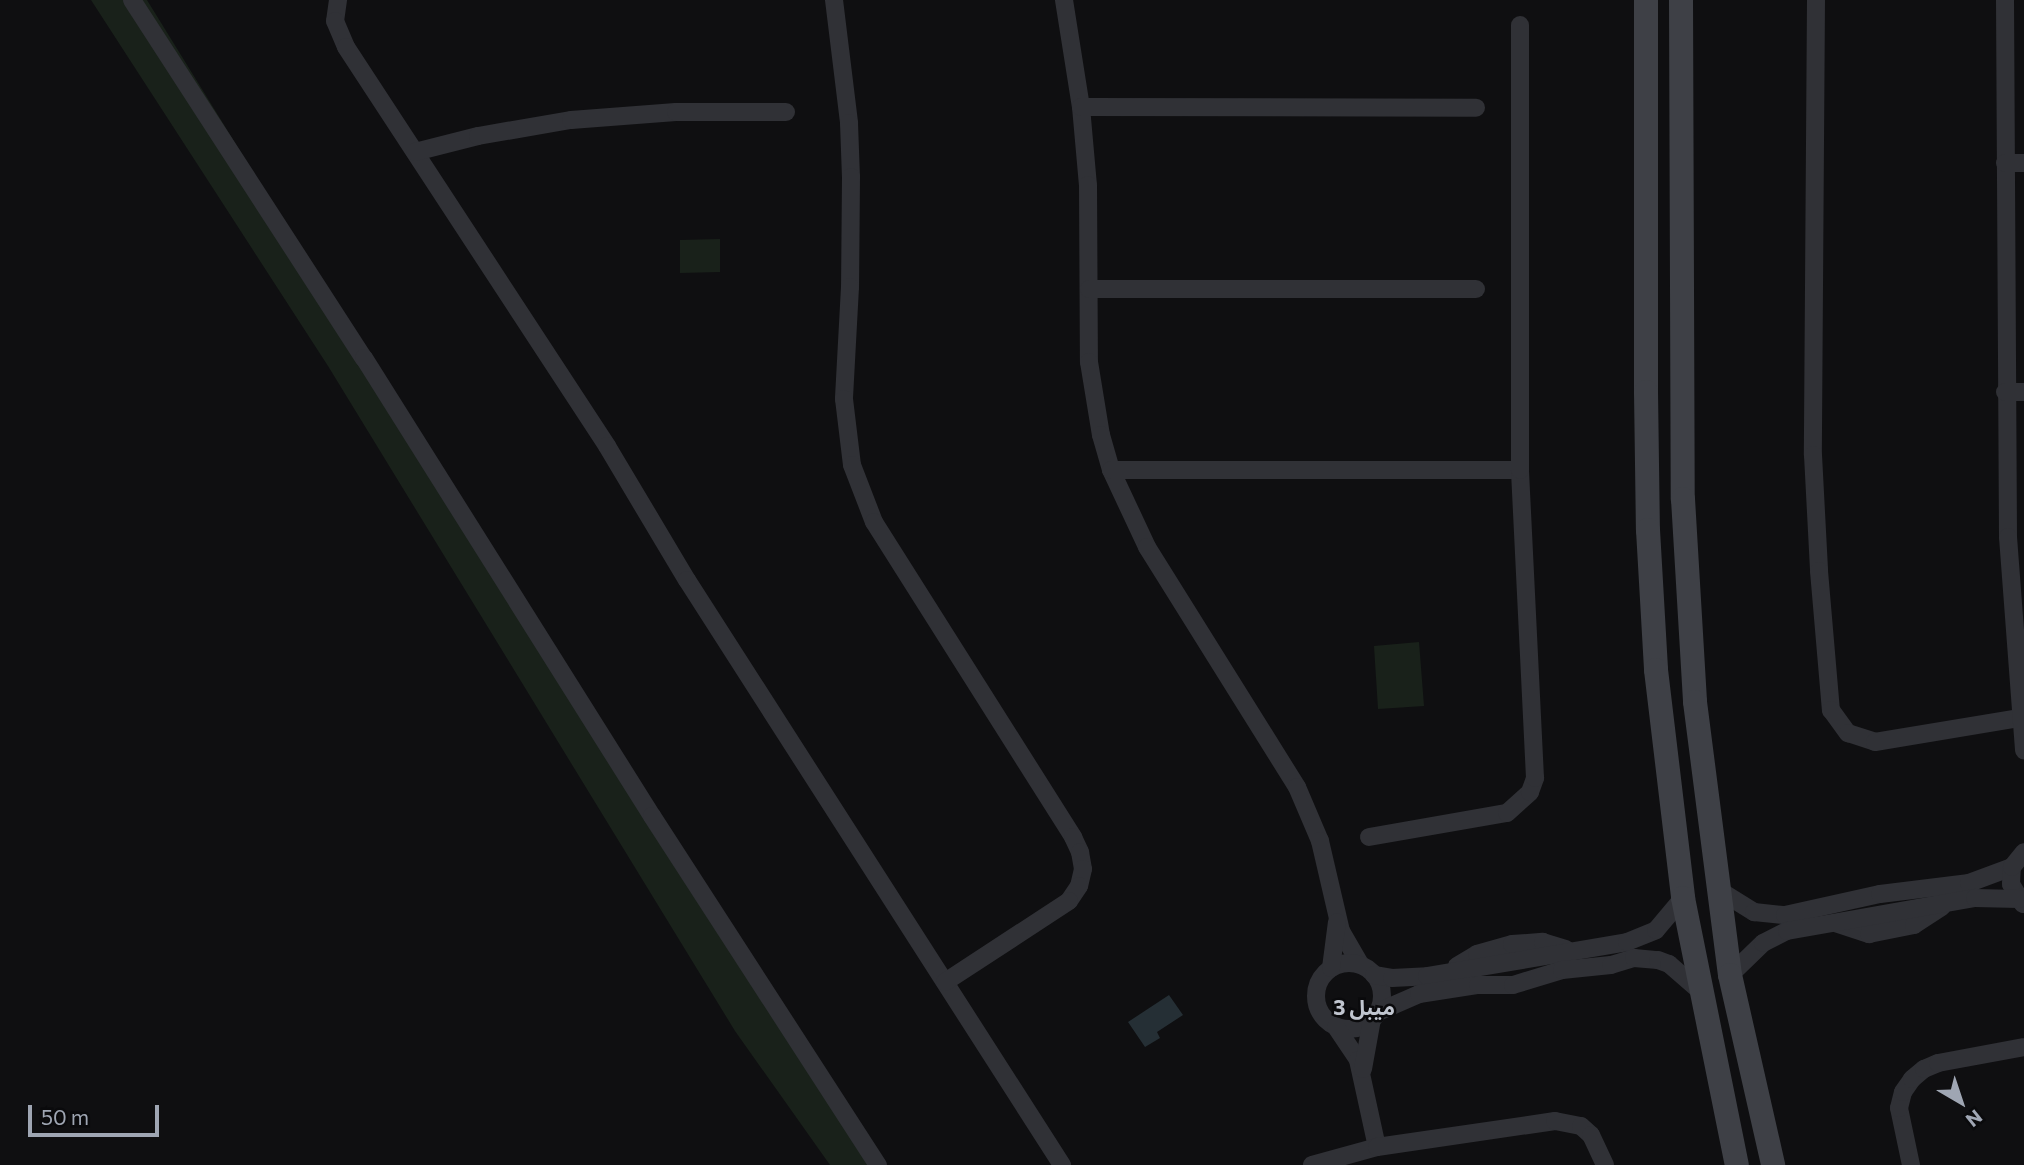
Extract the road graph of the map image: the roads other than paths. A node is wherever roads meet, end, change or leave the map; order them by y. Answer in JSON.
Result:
{"nodes":[{"id":1,"x":132,"y":0,"type":"edge"},
{"id":2,"x":338,"y":0,"type":"edge"},
{"id":3,"x":834,"y":0,"type":"edge"},
{"id":4,"x":1065,"y":0,"type":"edge"},
{"id":5,"x":1646,"y":0,"type":"edge"},
{"id":6,"x":1681,"y":0,"type":"edge"},
{"id":7,"x":1816,"y":0,"type":"edge"},
{"id":8,"x":2005,"y":0,"type":"edge"},
{"id":9,"x":1520,"y":25,"type":"dead end"},
{"id":10,"x":1081,"y":107,"type":"junction"},
{"id":11,"x":1476,"y":108,"type":"dead end"},
{"id":12,"x":786,"y":112,"type":"dead end"},
{"id":13,"x":415,"y":152,"type":"junction"},
{"id":14,"x":2005,"y":163,"type":"junction"},
{"id":15,"x":2024,"y":163,"type":"edge"},
{"id":16,"x":1089,"y":289,"type":"junction"},
{"id":17,"x":1476,"y":289,"type":"dead end"},
{"id":18,"x":2005,"y":392,"type":"junction"},
{"id":19,"x":2024,"y":392,"type":"edge"},
{"id":20,"x":1111,"y":470,"type":"junction"},
{"id":21,"x":1520,"y":470,"type":"junction"},
{"id":22,"x":2020,"y":666,"type":"edge"},
{"id":23,"x":2020,"y":718,"type":"junction"},
{"id":24,"x":2024,"y":750,"type":"edge"},
{"id":25,"x":1369,"y":837,"type":"dead end"},
{"id":26,"x":2021,"y":855,"type":"edge"},
{"id":27,"x":1717,"y":889,"type":"junction"},
{"id":28,"x":1683,"y":898,"type":"junction"},
{"id":29,"x":2021,"y":902,"type":"edge"},
{"id":30,"x":1337,"y":918,"type":"junction"},
{"id":31,"x":1331,"y":968,"type":"junction"},
{"id":32,"x":1368,"y":970,"type":"junction"},
{"id":33,"x":1730,"y":975,"type":"junction"},
{"id":34,"x":945,"y":982,"type":"junction"},
{"id":35,"x":1699,"y":990,"type":"junction"},
{"id":36,"x":1375,"y":1016,"type":"junction"},
{"id":37,"x":1336,"y":1027,"type":"junction"},
{"id":38,"x":2024,"y":1047,"type":"edge"},
{"id":39,"x":1363,"y":1076,"type":"junction"},
{"id":40,"x":1377,"y":1147,"type":"junction"},
{"id":41,"x":878,"y":1165,"type":"edge"},
{"id":42,"x":1062,"y":1165,"type":"edge"},
{"id":43,"x":1312,"y":1165,"type":"edge"},
{"id":44,"x":1605,"y":1165,"type":"edge"},
{"id":45,"x":1737,"y":1165,"type":"edge"},
{"id":46,"x":1773,"y":1165,"type":"edge"},
{"id":47,"x":1911,"y":1165,"type":"edge"}],
"edges":[{"from":1,"to":41,"type":"street"},
{"from":2,"to":13,"type":"street"},
{"from":3,"to":34,"type":"street"},
{"from":4,"to":10,"type":"street"},
{"from":5,"to":28,"type":"street"},
{"from":6,"to":27,"type":"street"},
{"from":7,"to":23,"type":"street"},
{"from":8,"to":14,"type":"street"},
{"from":9,"to":21,"type":"street"},
{"from":10,"to":11,"type":"street"},
{"from":10,"to":16,"type":"street"},
{"from":12,"to":13,"type":"street"},
{"from":13,"to":34,"type":"street"},
{"from":14,"to":15,"type":"street"},
{"from":14,"to":18,"type":"street"},
{"from":16,"to":17,"type":"street"},
{"from":16,"to":20,"type":"street"},
{"from":18,"to":19,"type":"street"},
{"from":18,"to":22,"type":"street"},
{"from":20,"to":21,"type":"street"},
{"from":20,"to":30,"type":"street"},
{"from":21,"to":25,"type":"street"},
{"from":22,"to":23,"type":"street"},
{"from":23,"to":24,"type":"street"},
{"from":26,"to":27,"type":"street"},
{"from":26,"to":29,"type":"street"},
{"from":27,"to":33,"type":"street"},
{"from":28,"to":32,"type":"street"},
{"from":28,"to":35,"type":"street"},
{"from":29,"to":33,"type":"street"},
{"from":30,"to":31,"type":"street"},
{"from":30,"to":32,"type":"street"},
{"from":31,"to":32,"type":"street"},
{"from":31,"to":37,"type":"street"},
{"from":32,"to":36,"type":"street"},
{"from":33,"to":46,"type":"street"},
{"from":34,"to":42,"type":"street"},
{"from":35,"to":36,"type":"street"},
{"from":35,"to":45,"type":"street"},
{"from":36,"to":37,"type":"street"},
{"from":36,"to":39,"type":"street"},
{"from":37,"to":39,"type":"street"},
{"from":38,"to":47,"type":"street"},
{"from":39,"to":40,"type":"street"},
{"from":40,"to":43,"type":"street"},
{"from":40,"to":44,"type":"street"}]}
